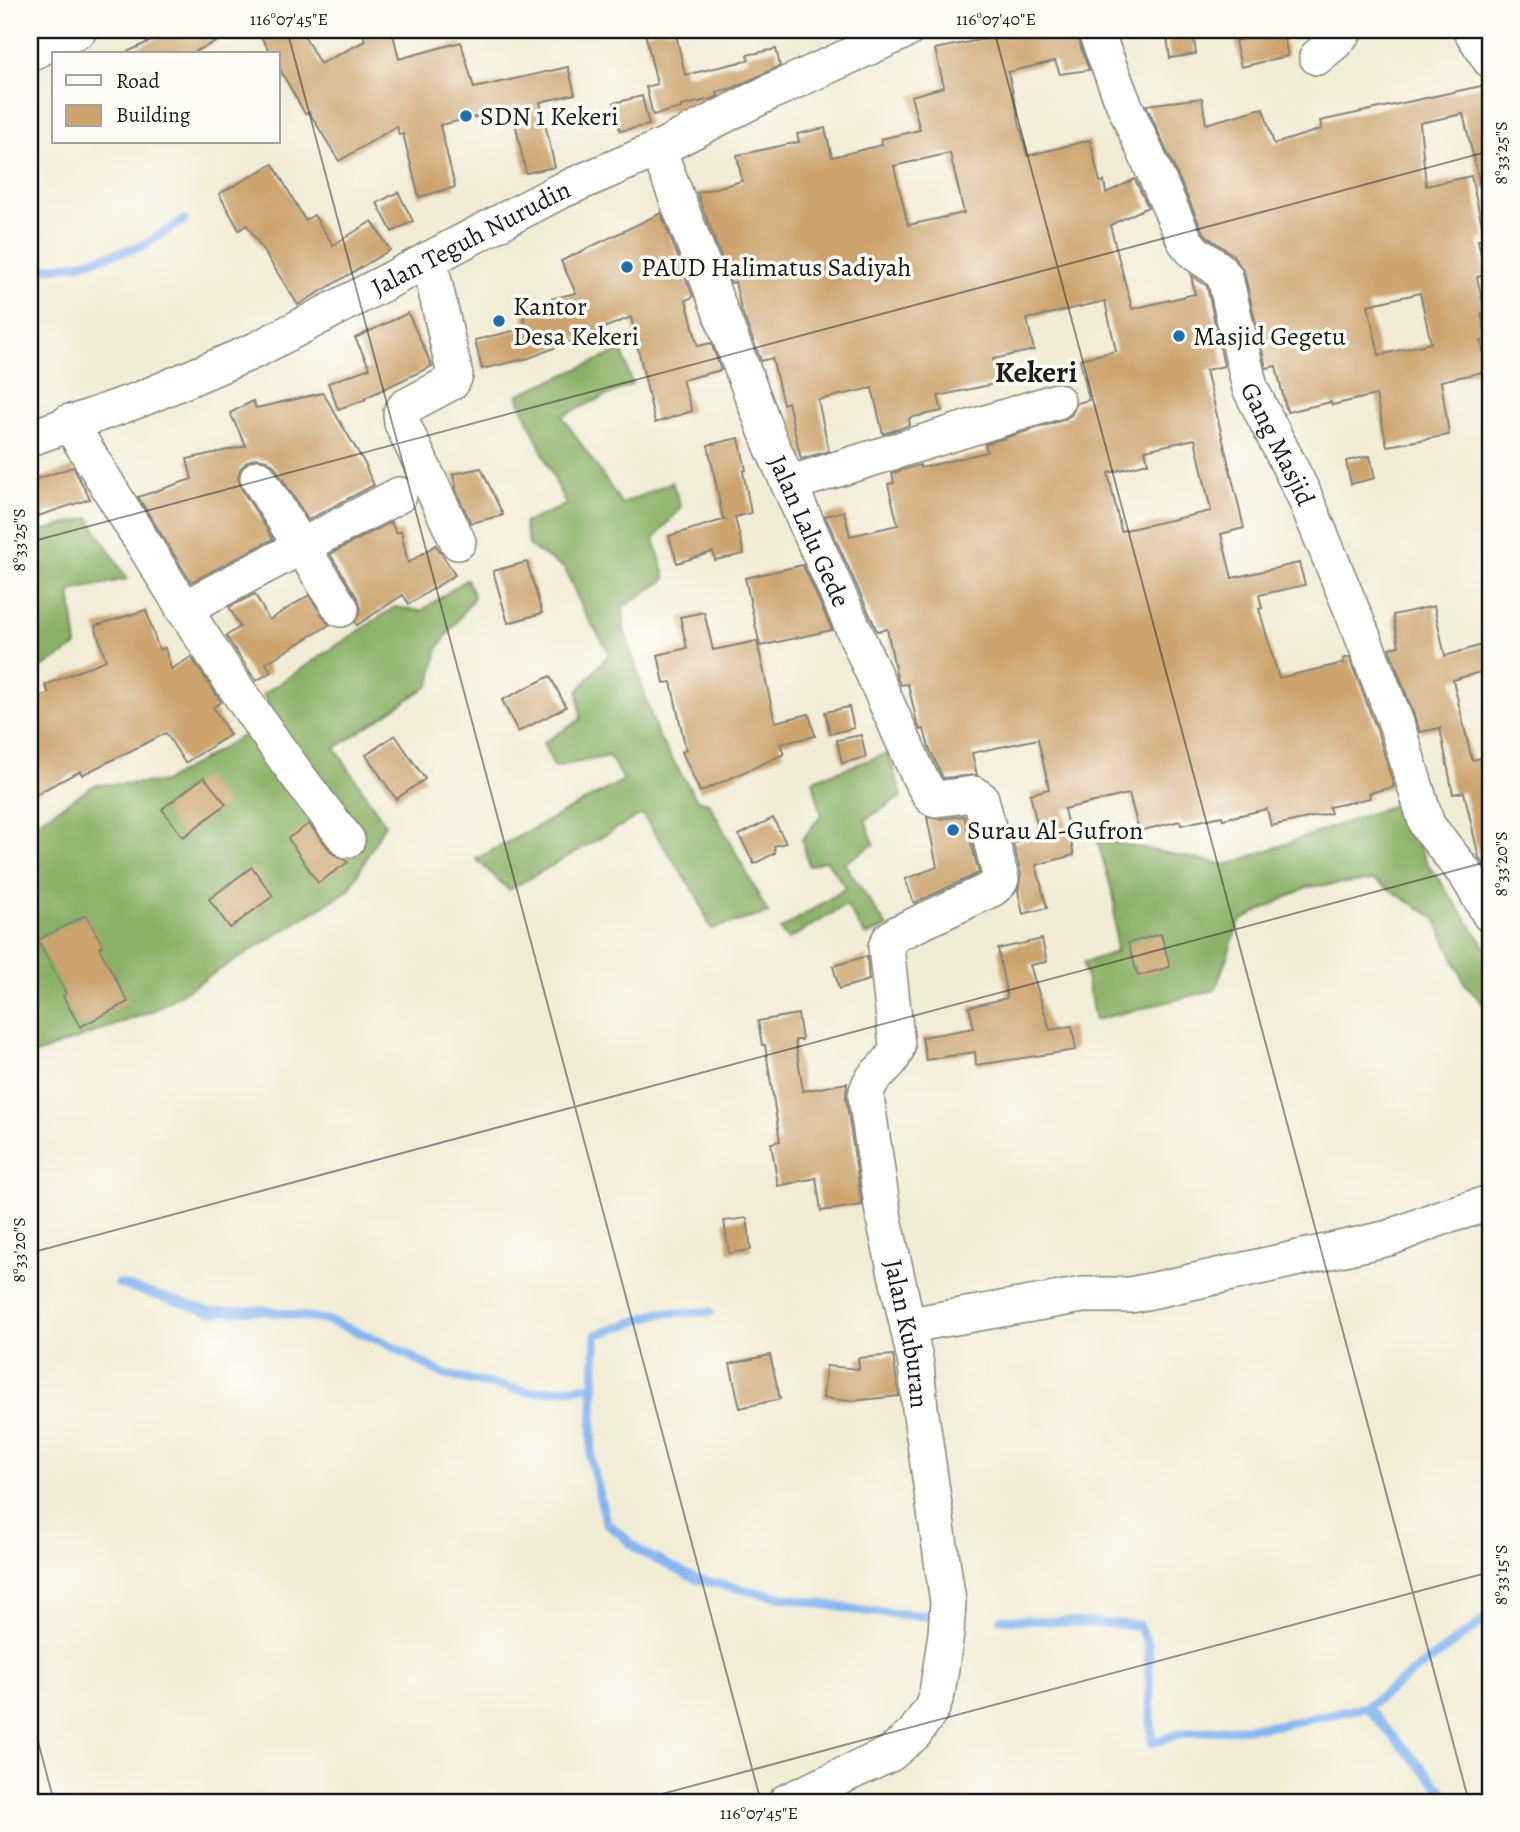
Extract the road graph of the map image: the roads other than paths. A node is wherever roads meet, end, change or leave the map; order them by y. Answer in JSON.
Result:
{"nodes":[{"id":1,"x":79,"y":30,"type":"edge"},
{"id":2,"x":907,"y":30,"type":"edge"},
{"id":3,"x":1095,"y":30,"type":"edge"},
{"id":4,"x":1345,"y":30,"type":"edge"},
{"id":5,"x":1471,"y":30,"type":"edge"},
{"id":6,"x":30,"y":52,"type":"edge"},
{"id":7,"x":1317,"y":57,"type":"dead end"},
{"id":8,"x":1490,"y":61,"type":"edge"},
{"id":9,"x":659,"y":149,"type":"junction"},
{"id":10,"x":429,"y":259,"type":"junction"},
{"id":11,"x":1057,"y":401,"type":"dead end"},
{"id":12,"x":69,"y":422,"type":"junction"},
{"id":13,"x":30,"y":438,"type":"edge"},
{"id":14,"x":258,"y":478,"type":"dead end"},
{"id":15,"x":789,"y":484,"type":"junction"},
{"id":16,"x":399,"y":495,"type":"dead end"},
{"id":17,"x":458,"y":542,"type":"dead end"},
{"id":18,"x":301,"y":547,"type":"junction"},
{"id":19,"x":183,"y":609,"type":"junction"},
{"id":20,"x":341,"y":609,"type":"dead end"},
{"id":21,"x":347,"y":840,"type":"dead end"},
{"id":22,"x":998,"y":863,"type":"joint"},
{"id":23,"x":1490,"y":915,"type":"edge"},
{"id":24,"x":1490,"y":1203,"type":"edge"},
{"id":25,"x":909,"y":1325,"type":"junction"},
{"id":26,"x":786,"y":1802,"type":"edge"}],
"edges":[{"from":1,"to":6,"type":"street"},
{"from":2,"to":9,"type":"street","name":"Jalan Teguh Nurudin"},
{"from":3,"to":23,"type":"street","name":"Gang Masjid"},
{"from":4,"to":7,"type":"street"},
{"from":5,"to":8,"type":"street"},
{"from":9,"to":10,"type":"street","name":"Jalan Teguh Nurudin"},
{"from":9,"to":15,"type":"street","name":"Jalan Lalu Gede"},
{"from":10,"to":12,"type":"street","name":"Jalan Teguh Nurudin"},
{"from":10,"to":17,"type":"street"},
{"from":11,"to":15,"type":"street"},
{"from":12,"to":13,"type":"street","name":"Jalan Teguh Nurudin"},
{"from":12,"to":19,"type":"street"},
{"from":14,"to":18,"type":"street"},
{"from":15,"to":22,"type":"street","name":"Jalan Lalu Gede"},
{"from":16,"to":18,"type":"street"},
{"from":18,"to":19,"type":"street"},
{"from":18,"to":20,"type":"street"},
{"from":19,"to":21,"type":"street"},
{"from":22,"to":25,"type":"street","name":"Jalan Kuburan"},
{"from":24,"to":25,"type":"street"},
{"from":25,"to":26,"type":"street","name":"Jalan Kuburan"}]}
